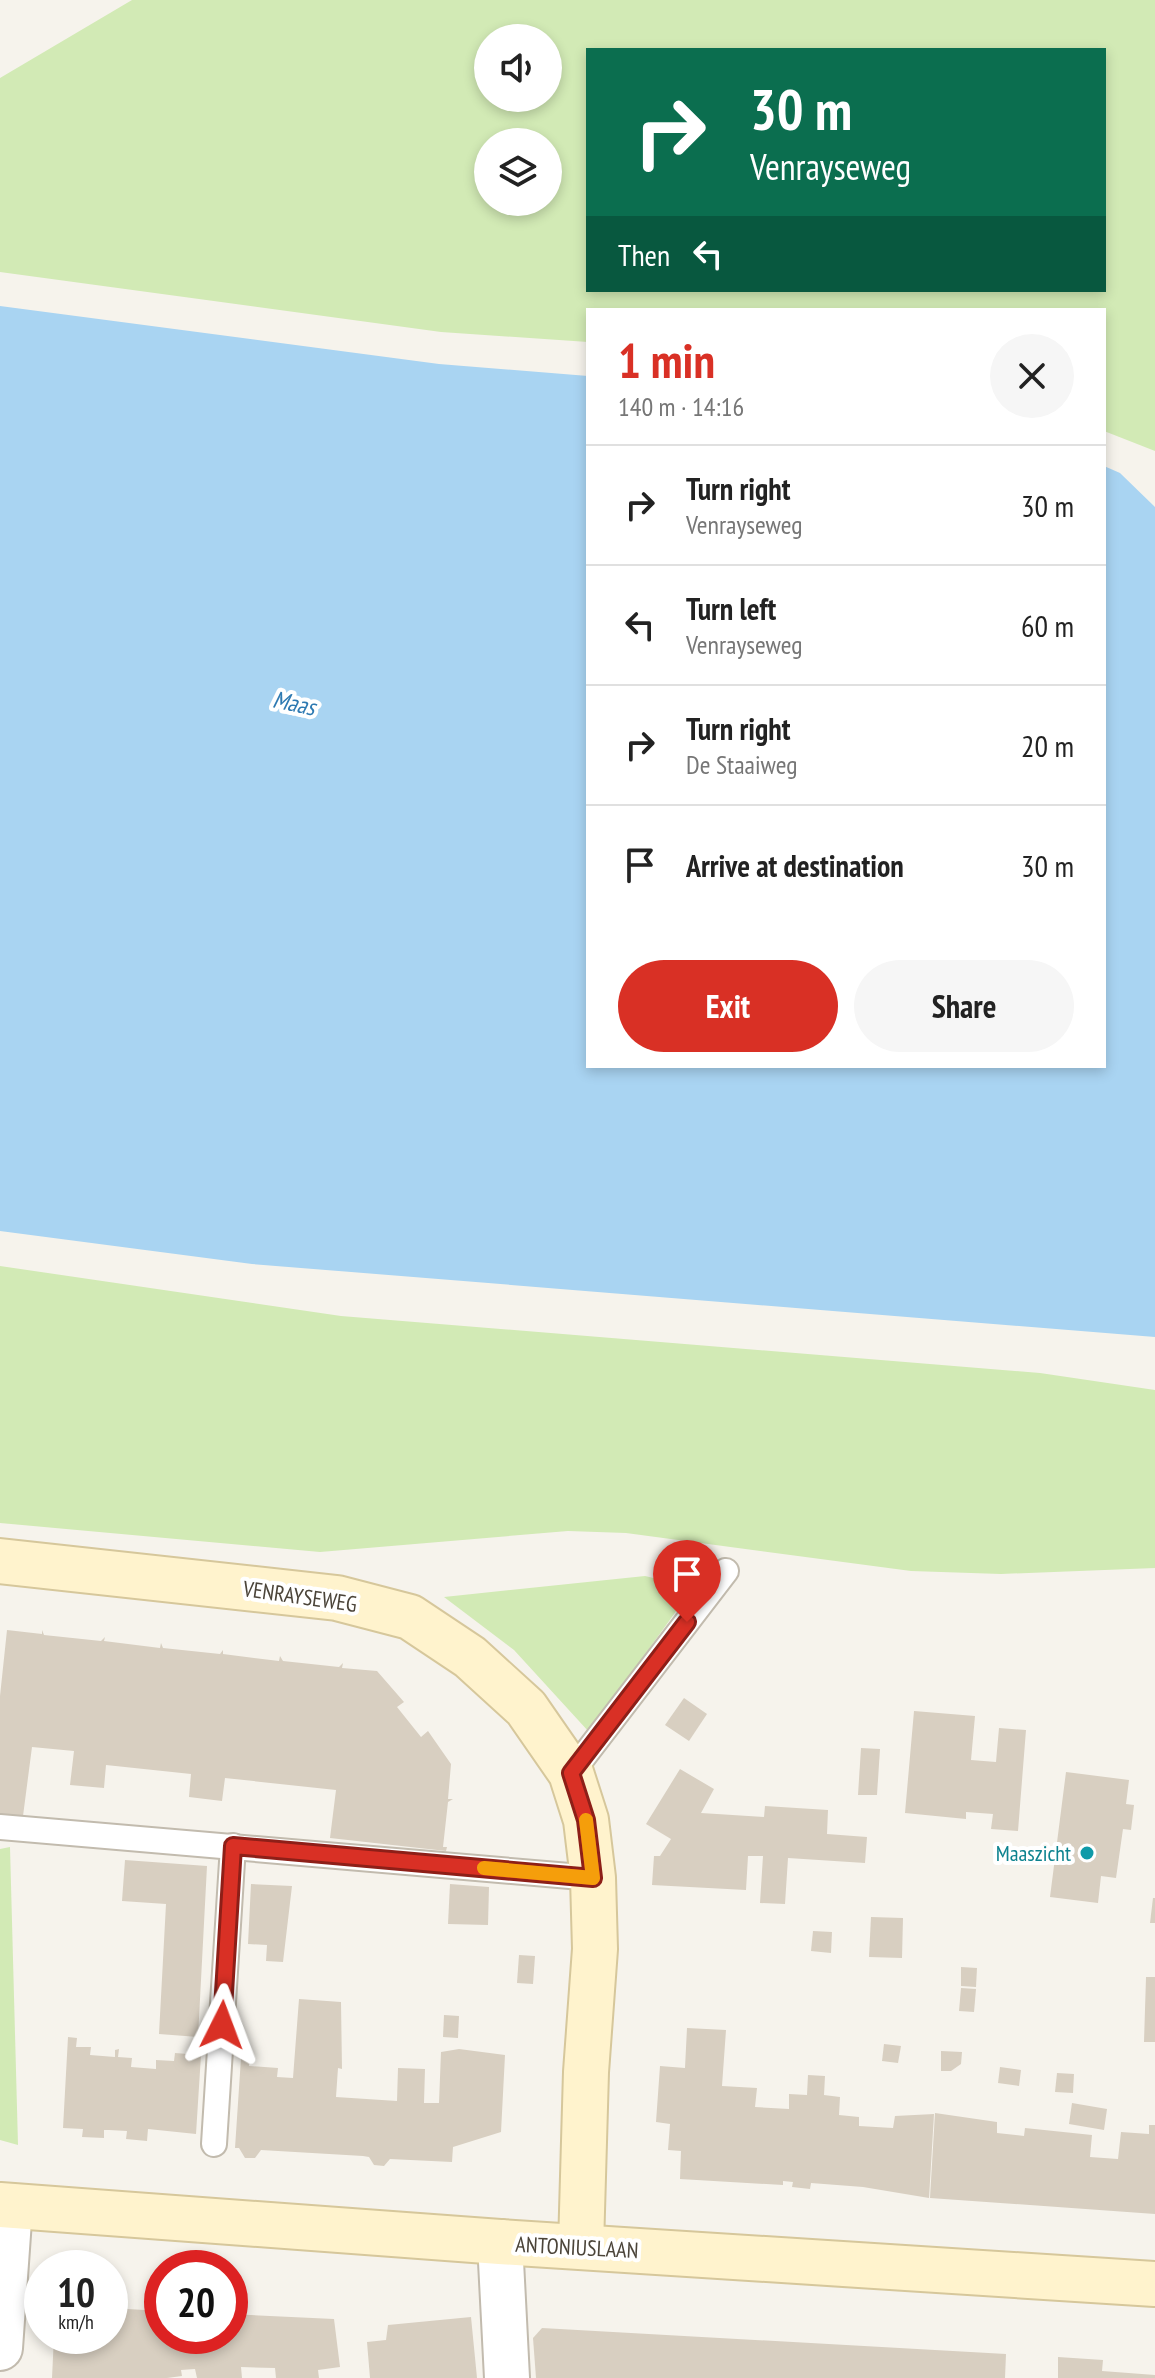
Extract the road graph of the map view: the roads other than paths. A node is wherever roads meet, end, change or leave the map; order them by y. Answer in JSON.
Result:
{"nodes":[{"id":1,"x":0,"y":1561,"type":"edge"},
{"id":2,"x":726,"y":1571,"type":"dead end"},
{"id":3,"x":571,"y":1773,"type":"junction"},
{"id":4,"x":0,"y":1827,"type":"edge"},
{"id":5,"x":233,"y":1846,"type":"junction"},
{"id":6,"x":593,"y":1878,"type":"junction"},
{"id":7,"x":214,"y":2144,"type":"dead end"},
{"id":8,"x":3,"y":2204,"type":"edge"},
{"id":9,"x":500,"y":2242,"type":"junction"},
{"id":10,"x":581,"y":2246,"type":"junction"},
{"id":11,"x":1155,"y":2284,"type":"edge"},
{"id":12,"x":0,"y":2348,"type":"edge"},
{"id":13,"x":507,"y":2378,"type":"edge"}],
"edges":[{"from":1,"to":3,"type":"street","name":"VENRAYSEWEG"},
{"from":2,"to":3,"type":"lane"},
{"from":3,"to":6,"type":"street","name":"VENRAYSEWEG"},
{"from":4,"to":5,"type":"lane"},
{"from":5,"to":6,"type":"lane"},
{"from":5,"to":7,"type":"lane"},
{"from":6,"to":10,"type":"street","name":"VENRAYSEWEG"},
{"from":8,"to":9,"type":"street","name":"ANTONIUSLAAN"},
{"from":8,"to":12,"type":"street"},
{"from":9,"to":10,"type":"street","name":"ANTONIUSLAAN"},
{"from":9,"to":13,"type":"street"},
{"from":10,"to":11,"type":"street","name":"ANTONIUSLAAN"}]}
